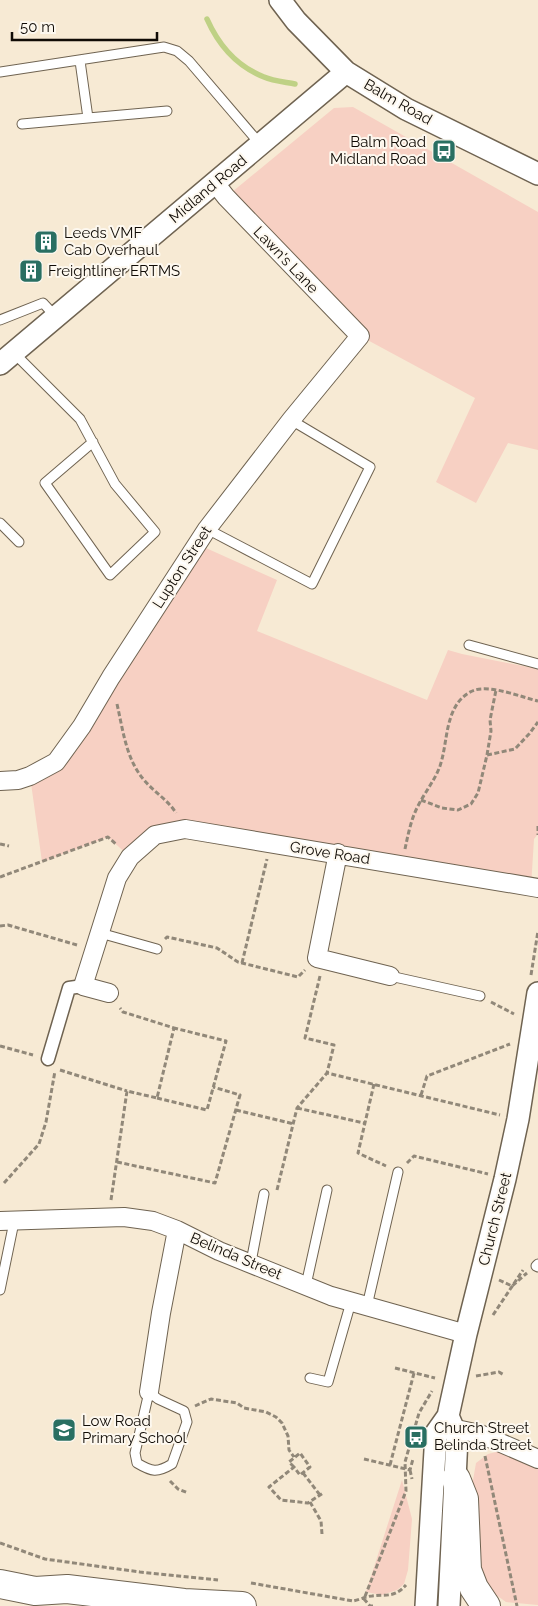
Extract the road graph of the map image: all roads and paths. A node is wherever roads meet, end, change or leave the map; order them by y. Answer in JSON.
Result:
{"nodes":[{"id":1,"x":280,"y":0,"type":"edge"},
{"id":2,"x":80,"y":61,"type":"junction"},
{"id":3,"x":0,"y":72,"type":"edge"},
{"id":4,"x":346,"y":72,"type":"junction"},
{"id":5,"x":167,"y":111,"type":"dead end"},
{"id":6,"x":88,"y":118,"type":"junction"},
{"id":7,"x":22,"y":124,"type":"dead end"},
{"id":8,"x":260,"y":144,"type":"junction"},
{"id":9,"x":538,"y":174,"type":"edge"},
{"id":10,"x":215,"y":183,"type":"junction"},
{"id":11,"x":56,"y":318,"type":"junction"},
{"id":12,"x":0,"y":320,"type":"edge"},
{"id":13,"x":360,"y":336,"type":"joint"},
{"id":14,"x":7,"y":358,"type":"edge"},
{"id":15,"x":291,"y":420,"type":"junction"},
{"id":16,"x":92,"y":442,"type":"junction"},
{"id":17,"x":0,"y":523,"type":"edge"},
{"id":18,"x":207,"y":529,"type":"junction"},
{"id":19,"x":19,"y":542,"type":"dead end"},
{"id":20,"x":469,"y":645,"type":"dead end"},
{"id":21,"x":538,"y":664,"type":"edge"},
{"id":22,"x":111,"y":677,"type":"junction"},
{"id":23,"x":496,"y":690,"type":"junction"},
{"id":24,"x":538,"y":701,"type":"edge"},
{"id":25,"x":538,"y":721,"type":"edge"},
{"id":26,"x":487,"y":755,"type":"junction"},
{"id":27,"x":0,"y":782,"type":"edge"},
{"id":28,"x":421,"y":800,"type":"junction"},
{"id":29,"x":538,"y":826,"type":"edge"},
{"id":30,"x":185,"y":829,"type":"junction"},
{"id":31,"x":538,"y":835,"type":"edge"},
{"id":32,"x":271,"y":843,"type":"junction"},
{"id":33,"x":0,"y":844,"type":"edge"},
{"id":34,"x":9,"y":846,"type":"dead end"},
{"id":35,"x":338,"y":854,"type":"junction"},
{"id":36,"x":130,"y":857,"type":"junction"},
{"id":37,"x":401,"y":865,"type":"junction"},
{"id":38,"x":0,"y":877,"type":"edge"},
{"id":39,"x":538,"y":888,"type":"edge"},
{"id":40,"x":0,"y":926,"type":"edge"},
{"id":41,"x":97,"y":942,"type":"junction"},
{"id":42,"x":157,"y":949,"type":"joint"},
{"id":43,"x":321,"y":959,"type":"junction"},
{"id":44,"x":242,"y":963,"type":"junction"},
{"id":45,"x":390,"y":976,"type":"joint"},
{"id":46,"x":83,"y":986,"type":"junction"},
{"id":47,"x":109,"y":993,"type":"joint"},
{"id":48,"x":538,"y":993,"type":"edge"},
{"id":49,"x":480,"y":996,"type":"joint"},
{"id":50,"x":534,"y":1025,"type":"edge"},
{"id":51,"x":174,"y":1028,"type":"junction"},
{"id":52,"x":0,"y":1046,"type":"edge"},
{"id":53,"x":48,"y":1059,"type":"joint"},
{"id":54,"x":327,"y":1073,"type":"junction"},
{"id":55,"x":374,"y":1084,"type":"junction"},
{"id":56,"x":213,"y":1087,"type":"junction"},
{"id":57,"x":127,"y":1091,"type":"junction"},
{"id":58,"x":421,"y":1096,"type":"junction"},
{"id":59,"x":157,"y":1098,"type":"junction"},
{"id":60,"x":298,"y":1108,"type":"junction"},
{"id":61,"x":236,"y":1110,"type":"junction"},
{"id":62,"x":518,"y":1119,"type":"junction"},
{"id":63,"x":364,"y":1123,"type":"junction"},
{"id":64,"x":294,"y":1124,"type":"junction"},
{"id":65,"x":116,"y":1162,"type":"junction"},
{"id":66,"x":398,"y":1172,"type":"junction"},
{"id":67,"x":506,"y":1179,"type":"junction"},
{"id":68,"x":4,"y":1183,"type":"dead end"},
{"id":69,"x":327,"y":1190,"type":"dead end"},
{"id":70,"x":264,"y":1194,"type":"joint"},
{"id":71,"x":108,"y":1217,"type":"junction"},
{"id":72,"x":7,"y":1221,"type":"edge"},
{"id":73,"x":177,"y":1230,"type":"junction"},
{"id":74,"x":251,"y":1262,"type":"junction"},
{"id":75,"x":535,"y":1265,"type":"edge"},
{"id":76,"x":482,"y":1273,"type":"junction"},
{"id":77,"x":306,"y":1286,"type":"junction"},
{"id":78,"x":512,"y":1286,"type":"junction"},
{"id":79,"x":0,"y":1290,"type":"edge"},
{"id":80,"x":359,"y":1304,"type":"junction"},
{"id":81,"x":472,"y":1313,"type":"junction"},
{"id":82,"x":466,"y":1334,"type":"junction"},
{"id":83,"x":395,"y":1368,"type":"dead end"},
{"id":84,"x":414,"y":1373,"type":"junction"},
{"id":85,"x":504,"y":1375,"type":"dead end"},
{"id":86,"x":310,"y":1378,"type":"dead end"},
{"id":87,"x":447,"y":1378,"type":"junction"},
{"id":88,"x":439,"y":1389,"type":"dead end"},
{"id":89,"x":149,"y":1392,"type":"junction"},
{"id":90,"x":184,"y":1411,"type":"junction"},
{"id":91,"x":441,"y":1423,"type":"junction"},
{"id":92,"x":480,"y":1434,"type":"junction"},
{"id":93,"x":415,"y":1451,"type":"dead end"},
{"id":94,"x":294,"y":1457,"type":"junction"},
{"id":95,"x":364,"y":1458,"type":"dead end"},
{"id":96,"x":538,"y":1459,"type":"edge"},
{"id":97,"x":390,"y":1465,"type":"junction"},
{"id":98,"x":294,"y":1468,"type":"junction"},
{"id":99,"x":410,"y":1470,"type":"junction"},
{"id":100,"x":161,"y":1471,"type":"junction"},
{"id":101,"x":303,"y":1473,"type":"junction"},
{"id":102,"x":456,"y":1479,"type":"junction"},
{"id":103,"x":413,"y":1488,"type":"dead end"},
{"id":104,"x":188,"y":1493,"type":"dead end"},
{"id":105,"x":310,"y":1502,"type":"junction"},
{"id":106,"x":322,"y":1534,"type":"dead end"},
{"id":107,"x":0,"y":1543,"type":"edge"},
{"id":108,"x":410,"y":1579,"type":"dead end"},
{"id":109,"x":226,"y":1581,"type":"dead end"},
{"id":110,"x":20,"y":1590,"type":"edge"},
{"id":111,"x":242,"y":1594,"type":"edge"},
{"id":112,"x":364,"y":1599,"type":"junction"},
{"id":113,"x":65,"y":1606,"type":"edge"},
{"id":114,"x":373,"y":1606,"type":"edge"},
{"id":115,"x":426,"y":1606,"type":"edge"},
{"id":116,"x":449,"y":1606,"type":"edge"},
{"id":117,"x":486,"y":1606,"type":"edge"},
{"id":118,"x":517,"y":1606,"type":"edge"}],
"edges":[{"from":1,"to":4,"type":"street","name":"Balm Road"},
{"from":2,"to":3,"type":"lane"},
{"from":2,"to":6,"type":"lane"},
{"from":2,"to":8,"type":"lane"},
{"from":4,"to":8,"type":"street","name":"Midland Road"},
{"from":4,"to":9,"type":"street","name":"Balm Road"},
{"from":5,"to":6,"type":"lane"},
{"from":6,"to":7,"type":"lane"},
{"from":8,"to":10,"type":"street","name":"Midland Road"},
{"from":10,"to":11,"type":"street","name":"Midland Road"},
{"from":10,"to":13,"type":"street","name":"Lawn's Lane"},
{"from":11,"to":12,"type":"lane"},
{"from":11,"to":14,"type":"street","name":"Midland Road"},
{"from":13,"to":15,"type":"street","name":"Lupton Street"},
{"from":14,"to":16,"type":"lane"},
{"from":15,"to":18,"type":"street","name":"Lupton Street"},
{"from":15,"to":18,"type":"lane"},
{"from":16,"to":16,"type":"lane"},
{"from":17,"to":19,"type":"lane"},
{"from":18,"to":22,"type":"street","name":"Lupton Street"},
{"from":20,"to":21,"type":"lane"},
{"from":22,"to":27,"type":"street","name":"Lupton Street"},
{"from":22,"to":30,"type":"path"},
{"from":23,"to":24,"type":"path"},
{"from":23,"to":26,"type":"path"},
{"from":23,"to":28,"type":"path"},
{"from":25,"to":26,"type":"path"},
{"from":26,"to":28,"type":"path"},
{"from":28,"to":37,"type":"path"},
{"from":29,"to":31,"type":"path"},
{"from":30,"to":32,"type":"street","name":"Grove Road"},
{"from":30,"to":36,"type":"street","name":"Grove Road"},
{"from":32,"to":35,"type":"street","name":"Grove Road"},
{"from":32,"to":44,"type":"path"},
{"from":33,"to":34,"type":"path"},
{"from":35,"to":37,"type":"street","name":"Grove Road"},
{"from":35,"to":43,"type":"street"},
{"from":36,"to":38,"type":"path"},
{"from":36,"to":41,"type":"street","name":"Grove Road"},
{"from":37,"to":39,"type":"street","name":"Grove Road"},
{"from":40,"to":41,"type":"path"},
{"from":41,"to":42,"type":"lane"},
{"from":41,"to":46,"type":"street","name":"Grove Road"},
{"from":42,"to":44,"type":"path"},
{"from":43,"to":44,"type":"path"},
{"from":43,"to":45,"type":"street"},
{"from":43,"to":54,"type":"path"},
{"from":45,"to":49,"type":"lane"},
{"from":46,"to":47,"type":"street"},
{"from":46,"to":53,"type":"street"},
{"from":47,"to":51,"type":"path"},
{"from":48,"to":50,"type":"street","name":"Church Street"},
{"from":49,"to":50,"type":"path"},
{"from":50,"to":58,"type":"path"},
{"from":50,"to":62,"type":"street","name":"Church Street"},
{"from":51,"to":56,"type":"path"},
{"from":51,"to":59,"type":"path"},
{"from":52,"to":53,"type":"path"},
{"from":54,"to":55,"type":"path"},
{"from":54,"to":60,"type":"path"},
{"from":55,"to":58,"type":"path"},
{"from":55,"to":63,"type":"path"},
{"from":56,"to":59,"type":"path"},
{"from":56,"to":61,"type":"path"},
{"from":57,"to":59,"type":"path"},
{"from":57,"to":65,"type":"path"},
{"from":57,"to":68,"type":"path"},
{"from":58,"to":62,"type":"path"},
{"from":60,"to":63,"type":"path"},
{"from":60,"to":64,"type":"path"},
{"from":61,"to":64,"type":"path"},
{"from":61,"to":65,"type":"path"},
{"from":62,"to":67,"type":"street","name":"Church Street"},
{"from":63,"to":66,"type":"path"},
{"from":64,"to":70,"type":"path"},
{"from":65,"to":71,"type":"path"},
{"from":66,"to":67,"type":"path"},
{"from":66,"to":80,"type":"lane"},
{"from":67,"to":76,"type":"street","name":"Church Street"},
{"from":69,"to":77,"type":"lane"},
{"from":70,"to":74,"type":"lane"},
{"from":71,"to":72,"type":"street","name":"Belinda Street"},
{"from":71,"to":73,"type":"street","name":"Belinda Street"},
{"from":72,"to":79,"type":"lane"},
{"from":73,"to":74,"type":"street","name":"Belinda Street"},
{"from":73,"to":89,"type":"street"},
{"from":74,"to":77,"type":"street","name":"Belinda Street"},
{"from":75,"to":78,"type":"path"},
{"from":75,"to":78,"type":"path"},
{"from":76,"to":78,"type":"path"},
{"from":76,"to":81,"type":"street","name":"Church Street"},
{"from":77,"to":80,"type":"street","name":"Belinda Street"},
{"from":78,"to":81,"type":"path"},
{"from":80,"to":82,"type":"street","name":"Belinda Street"},
{"from":80,"to":86,"type":"lane"},
{"from":81,"to":82,"type":"street","name":"Church Street"},
{"from":82,"to":87,"type":"street","name":"Church Street"},
{"from":83,"to":84,"type":"path"},
{"from":84,"to":87,"type":"path"},
{"from":84,"to":97,"type":"path"},
{"from":85,"to":87,"type":"path"},
{"from":87,"to":91,"type":"street","name":"Church Street"},
{"from":88,"to":91,"type":"path"},
{"from":89,"to":90,"type":"lane"},
{"from":89,"to":100,"type":"lane"},
{"from":90,"to":94,"type":"path"},
{"from":90,"to":100,"type":"lane"},
{"from":91,"to":92,"type":"street"},
{"from":91,"to":102,"type":"street","name":"Church Street"},
{"from":91,"to":115,"type":"street","name":"Church Street"},
{"from":92,"to":96,"type":"street"},
{"from":92,"to":118,"type":"path"},
{"from":93,"to":99,"type":"path"},
{"from":94,"to":98,"type":"path"},
{"from":94,"to":101,"type":"path"},
{"from":95,"to":97,"type":"path"},
{"from":97,"to":99,"type":"path"},
{"from":98,"to":101,"type":"path"},
{"from":98,"to":105,"type":"path"},
{"from":99,"to":103,"type":"path"},
{"from":100,"to":104,"type":"path"},
{"from":101,"to":105,"type":"path"},
{"from":102,"to":116,"type":"street","name":"Church Street"},
{"from":102,"to":117,"type":"main road"},
{"from":105,"to":106,"type":"path"},
{"from":107,"to":109,"type":"path"},
{"from":108,"to":112,"type":"path"},
{"from":110,"to":111,"type":"main road"},
{"from":110,"to":113,"type":"main road"},
{"from":111,"to":112,"type":"path"},
{"from":112,"to":114,"type":"path"}]}
